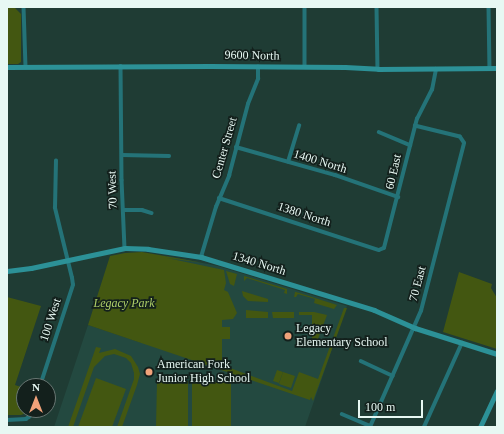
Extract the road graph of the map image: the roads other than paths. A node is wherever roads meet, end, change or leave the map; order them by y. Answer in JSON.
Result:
{"nodes":[{"id":1,"x":24,"y":7,"type":"edge"},
{"id":2,"x":305,"y":7,"type":"edge"},
{"id":3,"x":377,"y":7,"type":"edge"},
{"id":4,"x":489,"y":7,"type":"edge"},
{"id":5,"x":26,"y":66,"type":"junction"},
{"id":6,"x":121,"y":66,"type":"junction"},
{"id":7,"x":305,"y":66,"type":"junction"},
{"id":8,"x":7,"y":67,"type":"edge"},
{"id":9,"x":258,"y":67,"type":"junction"},
{"id":10,"x":490,"y":68,"type":"junction"},
{"id":11,"x":497,"y":68,"type":"edge"},
{"id":12,"x":378,"y":69,"type":"junction"},
{"id":13,"x":436,"y":69,"type":"junction"},
{"id":14,"x":299,"y":126,"type":"dead end"},
{"id":15,"x":415,"y":126,"type":"junction"},
{"id":16,"x":378,"y":132,"type":"dead end"},
{"id":17,"x":410,"y":145,"type":"junction"},
{"id":18,"x":236,"y":147,"type":"junction"},
{"id":19,"x":122,"y":155,"type":"junction"},
{"id":20,"x":169,"y":156,"type":"dead end"},
{"id":21,"x":56,"y":161,"type":"dead end"},
{"id":22,"x":288,"y":162,"type":"junction"},
{"id":23,"x":398,"y":197,"type":"junction"},
{"id":24,"x":219,"y":198,"type":"junction"},
{"id":25,"x":123,"y":210,"type":"junction"},
{"id":26,"x":152,"y":213,"type":"dead end"},
{"id":27,"x":125,"y":248,"type":"junction"},
{"id":28,"x":384,"y":248,"type":"joint"},
{"id":29,"x":201,"y":257,"type":"junction"},
{"id":30,"x":68,"y":260,"type":"junction"},
{"id":31,"x":7,"y":271,"type":"edge"},
{"id":32,"x":415,"y":328,"type":"junction"},
{"id":33,"x":462,"y":343,"type":"junction"},
{"id":34,"x":497,"y":354,"type":"edge"},
{"id":35,"x":361,"y":361,"type":"dead end"},
{"id":36,"x":393,"y":376,"type":"junction"},
{"id":37,"x":43,"y":378,"type":"edge"},
{"id":38,"x":497,"y":391,"type":"edge"},
{"id":39,"x":342,"y":414,"type":"dead end"},
{"id":40,"x":26,"y":418,"type":"edge"},
{"id":41,"x":7,"y":420,"type":"edge"},
{"id":42,"x":370,"y":427,"type":"edge"},
{"id":43,"x":424,"y":427,"type":"edge"},
{"id":44,"x":480,"y":427,"type":"edge"}],
"edges":[{"from":1,"to":5,"type":"street"},
{"from":2,"to":7,"type":"street"},
{"from":3,"to":12,"type":"street"},
{"from":4,"to":10,"type":"street"},
{"from":5,"to":6,"type":"street","name":"9600 North"},
{"from":5,"to":8,"type":"street","name":"9600 North"},
{"from":6,"to":9,"type":"street","name":"9600 North"},
{"from":6,"to":19,"type":"street","name":"70 West"},
{"from":7,"to":9,"type":"street","name":"9600 North"},
{"from":7,"to":12,"type":"street","name":"9600 North"},
{"from":9,"to":18,"type":"street","name":"Center Street"},
{"from":10,"to":11,"type":"street","name":"9600 North"},
{"from":10,"to":13,"type":"street","name":"9600 North"},
{"from":12,"to":13,"type":"street","name":"9600 North"},
{"from":13,"to":15,"type":"street","name":"60 East"},
{"from":14,"to":22,"type":"street"},
{"from":15,"to":17,"type":"street","name":"60 East"},
{"from":15,"to":32,"type":"street","name":"70 East"},
{"from":16,"to":17,"type":"street"},
{"from":17,"to":23,"type":"street","name":"60 East"},
{"from":18,"to":22,"type":"street","name":"1400 North"},
{"from":18,"to":24,"type":"street","name":"Center Street"},
{"from":19,"to":20,"type":"street"},
{"from":19,"to":25,"type":"street","name":"70 West"},
{"from":21,"to":30,"type":"street","name":"100 West"},
{"from":22,"to":23,"type":"street","name":"1400 North"},
{"from":23,"to":28,"type":"street","name":"60 East"},
{"from":24,"to":28,"type":"street","name":"1380 North"},
{"from":24,"to":29,"type":"street","name":"Center Street"},
{"from":25,"to":26,"type":"street"},
{"from":25,"to":27,"type":"street","name":"70 West"},
{"from":27,"to":29,"type":"street","name":"1340 North"},
{"from":27,"to":30,"type":"street","name":"1340 North"},
{"from":29,"to":32,"type":"street","name":"1340 North"},
{"from":30,"to":31,"type":"street","name":"1340 North"},
{"from":30,"to":37,"type":"street","name":"100 West"},
{"from":32,"to":33,"type":"street","name":"1340 North"},
{"from":32,"to":36,"type":"street","name":"70 East"},
{"from":33,"to":34,"type":"street","name":"1340 North"},
{"from":33,"to":43,"type":"street"},
{"from":35,"to":36,"type":"street"},
{"from":36,"to":42,"type":"street","name":"70 East"},
{"from":38,"to":44,"type":"street"},
{"from":39,"to":42,"type":"street"},
{"from":40,"to":41,"type":"street"}]}
